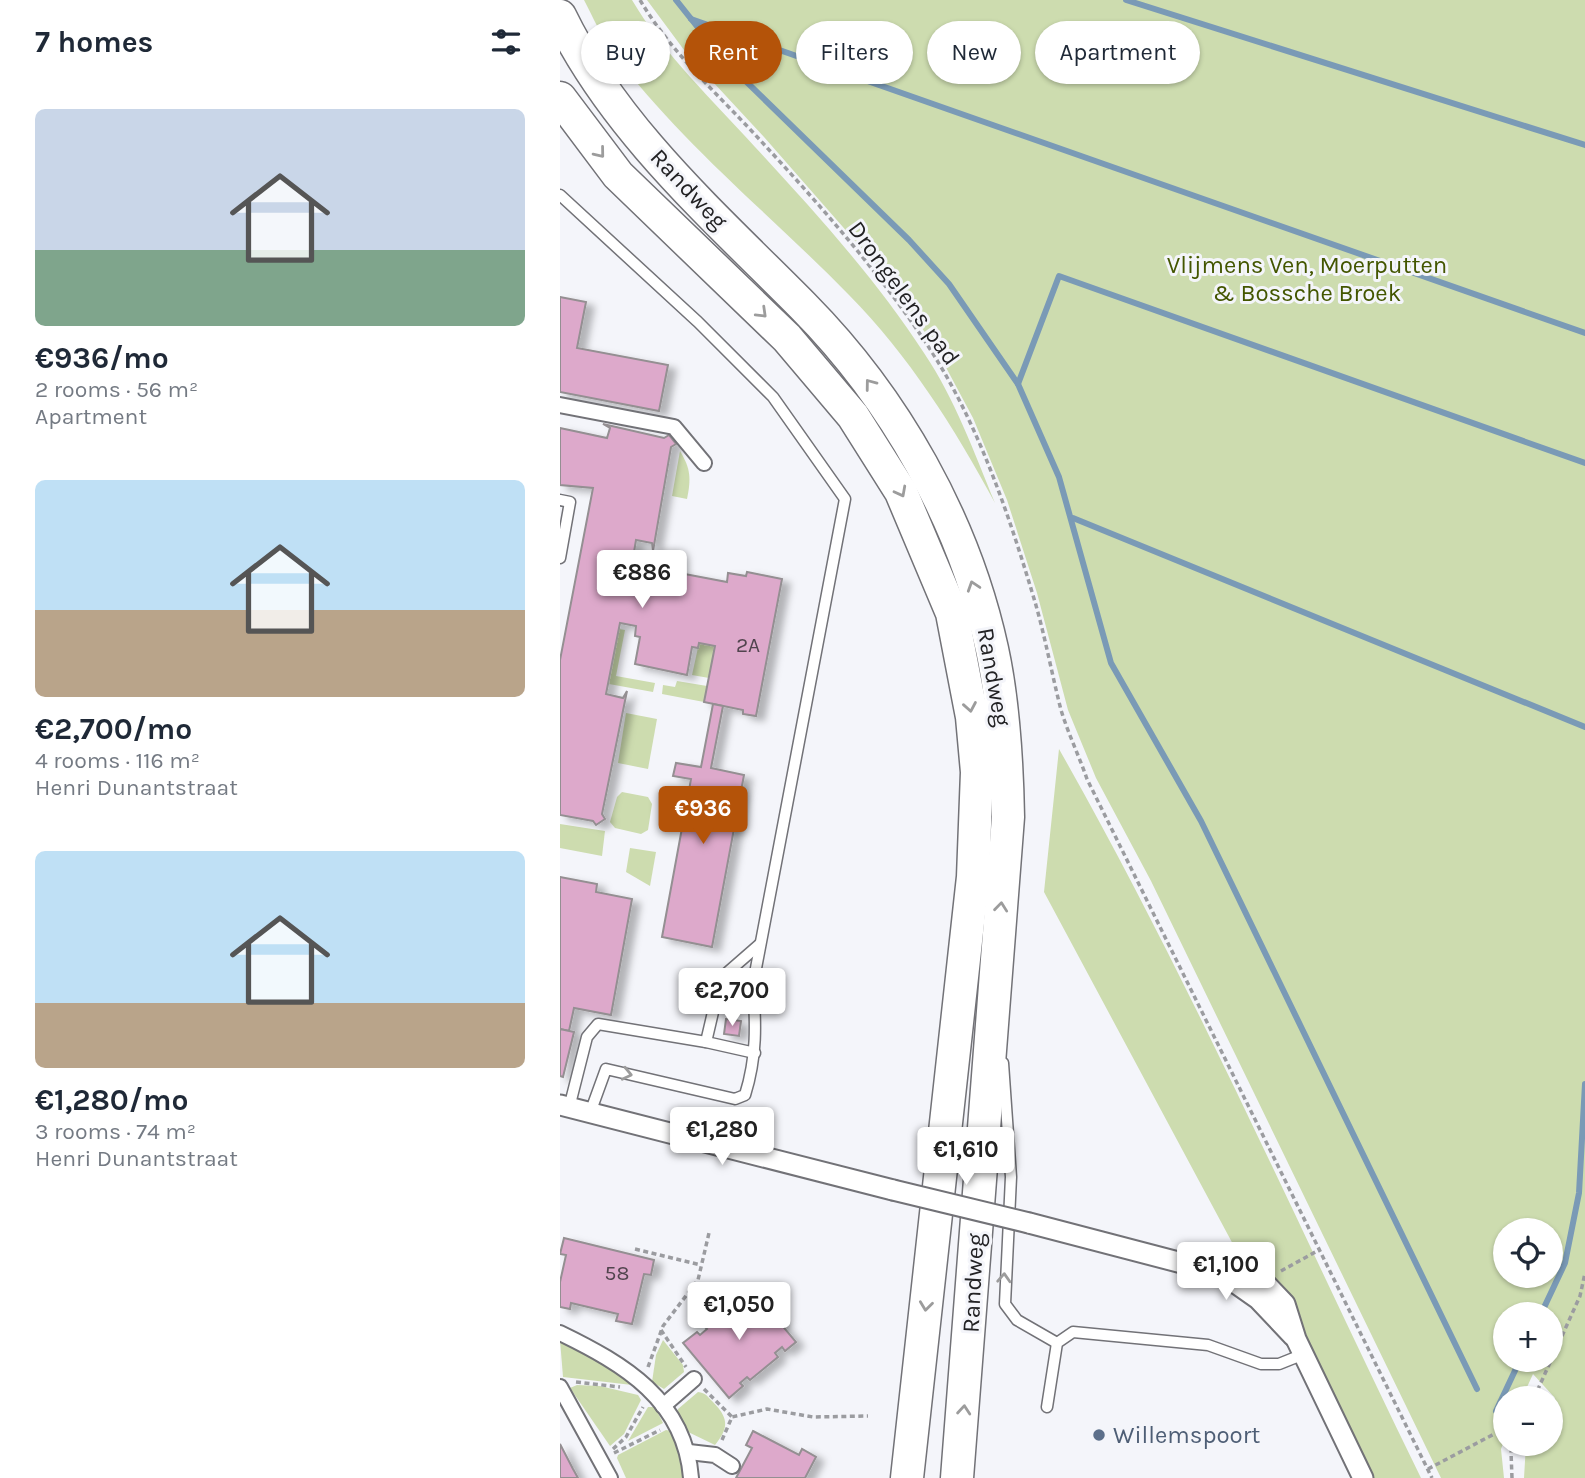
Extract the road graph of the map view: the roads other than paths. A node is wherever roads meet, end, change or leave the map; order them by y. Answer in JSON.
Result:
{"nodes":[{"id":1,"x":560,"y":16,"type":"edge"},
{"id":2,"x":560,"y":98,"type":"edge"},
{"id":3,"x":560,"y":195,"type":"edge"},
{"id":4,"x":560,"y":405,"type":"edge"},
{"id":5,"x":704,"y":463,"type":"dead end"},
{"id":6,"x":560,"y":500,"type":"edge"},
{"id":7,"x":560,"y":558,"type":"edge"},
{"id":8,"x":760,"y":944,"type":"junction"},
{"id":9,"x":996,"y":957,"type":"junction"},
{"id":10,"x":706,"y":1042,"type":"junction"},
{"id":11,"x":755,"y":1052,"type":"junction"},
{"id":12,"x":564,"y":1107,"type":"edge"},
{"id":13,"x":590,"y":1113,"type":"junction"},
{"id":14,"x":560,"y":1333,"type":"edge"},
{"id":15,"x":1057,"y":1343,"type":"junction"},
{"id":16,"x":1300,"y":1347,"type":"junction"},
{"id":17,"x":694,"y":1380,"type":"dead end"},
{"id":18,"x":566,"y":1384,"type":"edge"},
{"id":19,"x":663,"y":1406,"type":"junction"},
{"id":20,"x":1047,"y":1407,"type":"dead end"},
{"id":21,"x":689,"y":1452,"type":"junction"},
{"id":22,"x":732,"y":1466,"type":"dead end"},
{"id":23,"x":610,"y":1478,"type":"edge"},
{"id":24,"x":691,"y":1478,"type":"edge"},
{"id":25,"x":907,"y":1478,"type":"edge"},
{"id":26,"x":957,"y":1478,"type":"edge"},
{"id":27,"x":1363,"y":1478,"type":"edge"}],
"edges":[{"from":9,"to":1,"type":"main road","name":"Randweg","one_way":true},
{"from":2,"to":25,"type":"main road","name":"Randweg","one_way":true},
{"from":3,"to":8,"type":"lane"},
{"from":4,"to":5,"type":"street"},
{"from":6,"to":7,"type":"lane"},
{"from":8,"to":10,"type":"lane"},
{"from":8,"to":11,"type":"lane"},
{"from":15,"to":9,"type":"lane","one_way":true},
{"from":26,"to":9,"type":"main road","name":"Randweg","one_way":true},
{"from":10,"to":11,"type":"lane"},
{"from":10,"to":12,"type":"lane"},
{"from":13,"to":11,"type":"lane","one_way":true},
{"from":12,"to":13,"type":"street"},
{"from":13,"to":16,"type":"street","bridge":true},
{"from":14,"to":19,"type":"street"},
{"from":15,"to":16,"type":"lane"},
{"from":15,"to":20,"type":"lane"},
{"from":16,"to":27,"type":"street"},
{"from":17,"to":19,"type":"street"},
{"from":18,"to":23,"type":"street"},
{"from":19,"to":21,"type":"street"},
{"from":21,"to":22,"type":"street"},
{"from":21,"to":24,"type":"street"}]}
